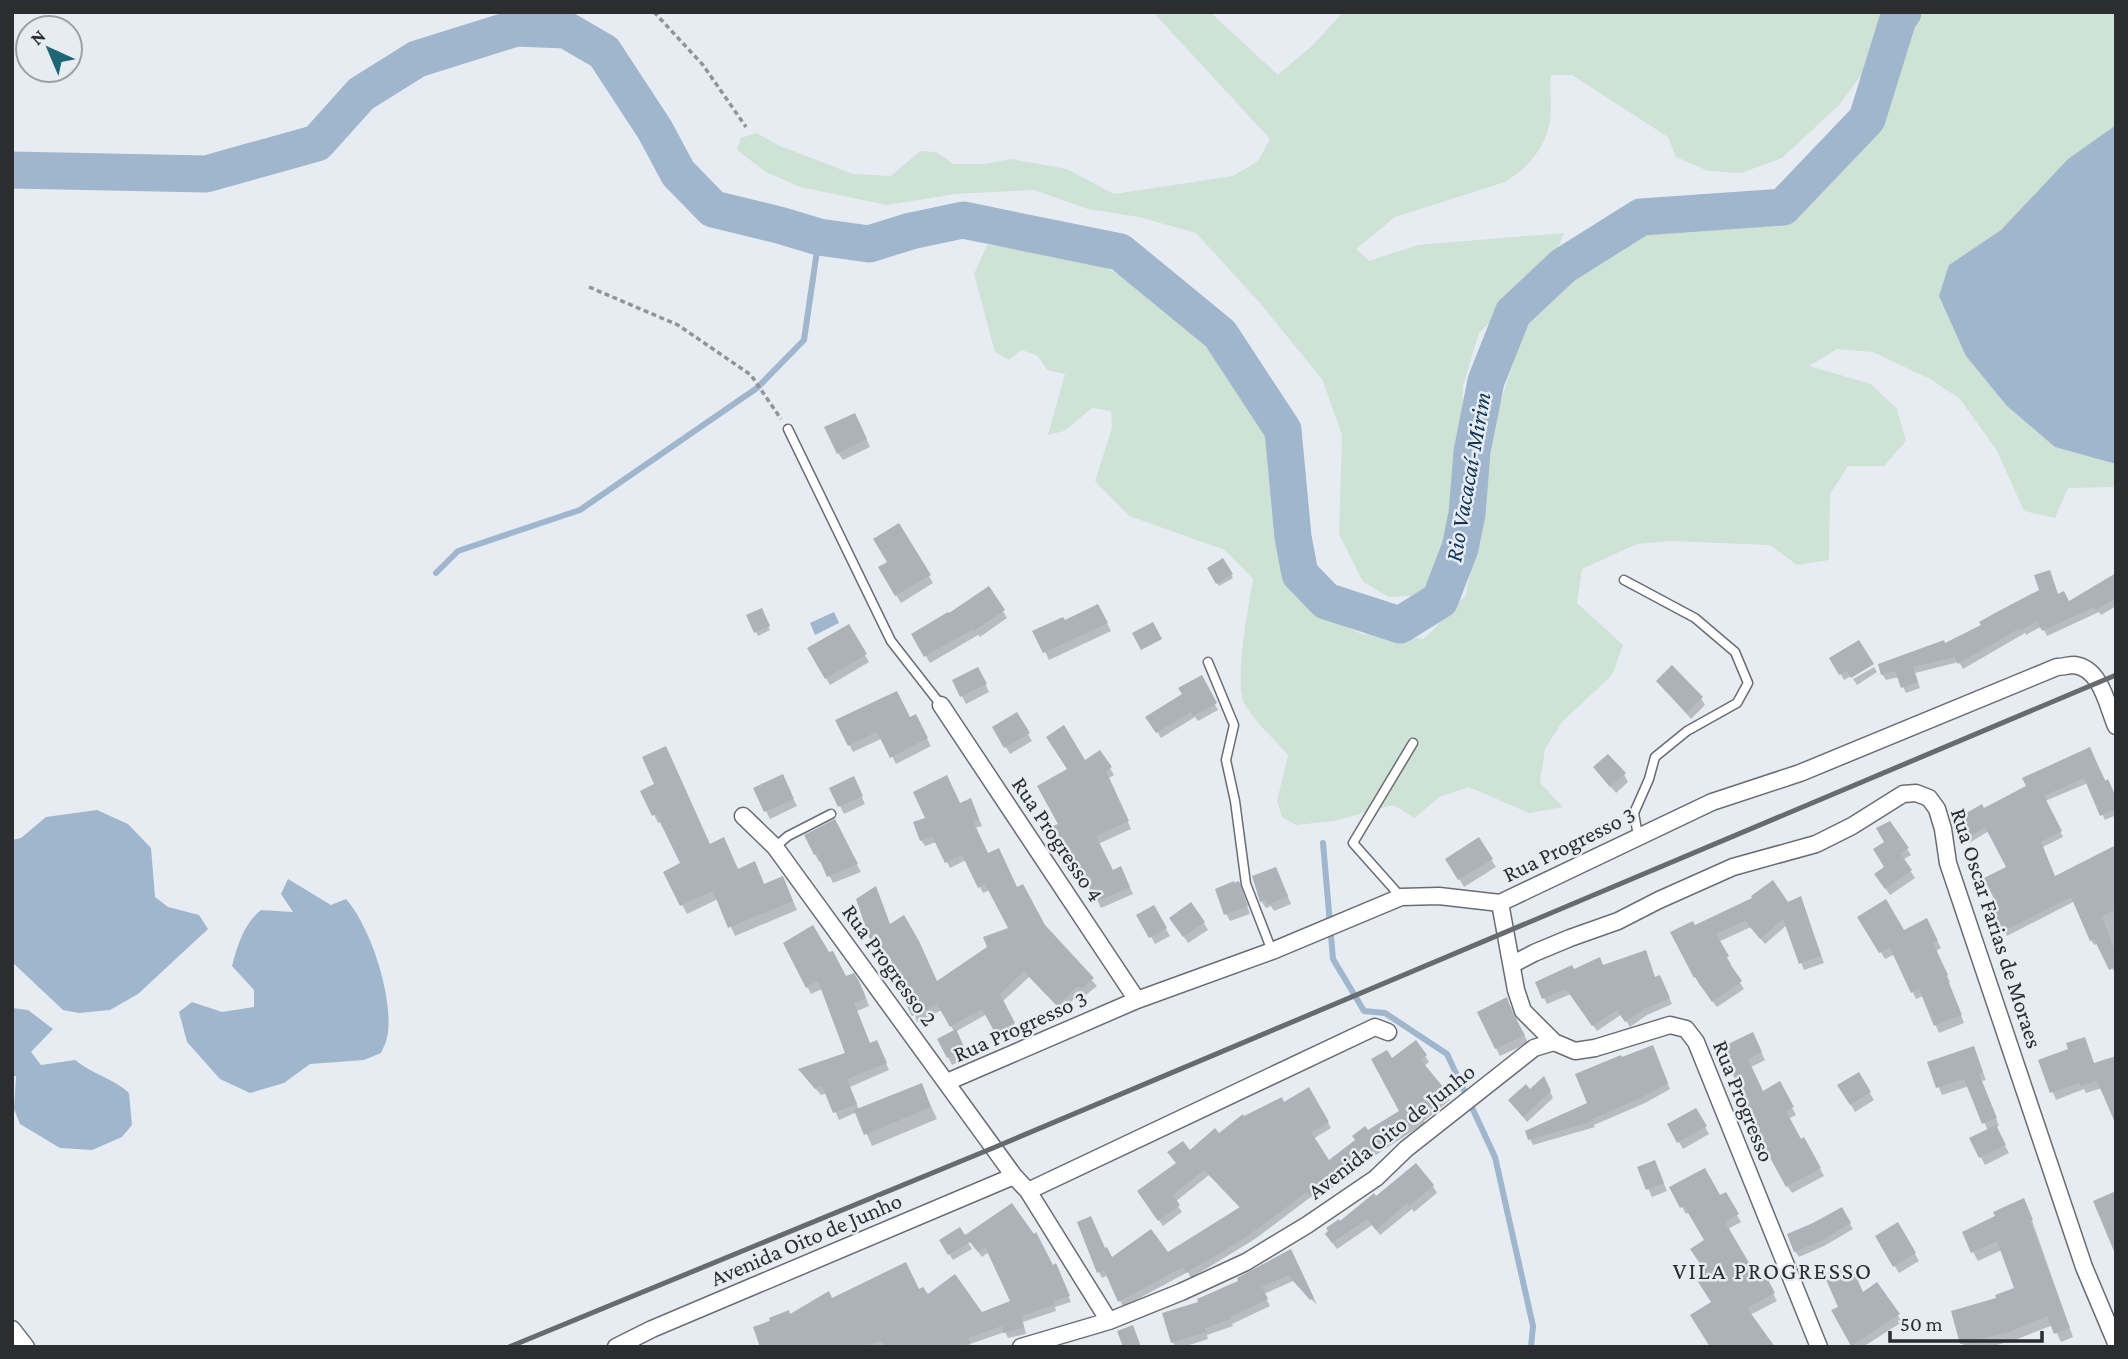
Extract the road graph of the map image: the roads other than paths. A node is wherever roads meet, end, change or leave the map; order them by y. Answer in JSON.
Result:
{"nodes":[{"id":1,"x":788,"y":429,"type":"road end"},
{"id":2,"x":1625,"y":580,"type":"dead end"},
{"id":3,"x":1208,"y":662,"type":"dead end"},
{"id":4,"x":941,"y":705,"type":"joint"},
{"id":5,"x":2116,"y":726,"type":"edge"},
{"id":6,"x":1413,"y":743,"type":"dead end"},
{"id":7,"x":831,"y":814,"type":"dead end"},
{"id":8,"x":743,"y":816,"type":"dead end"},
{"id":9,"x":1638,"y":835,"type":"junction"},
{"id":10,"x":775,"y":846,"type":"junction"},
{"id":11,"x":1401,"y":897,"type":"junction"},
{"id":12,"x":1500,"y":902,"type":"junction"},
{"id":13,"x":1272,"y":951,"type":"junction"},
{"id":14,"x":1513,"y":964,"type":"junction"},
{"id":15,"x":1137,"y":1000,"type":"junction"},
{"id":16,"x":1388,"y":1032,"type":"dead end"},
{"id":17,"x":1554,"y":1042,"type":"junction"},
{"id":18,"x":947,"y":1082,"type":"junction"},
{"id":19,"x":1014,"y":1176,"type":"junction"},
{"id":20,"x":1028,"y":1191,"type":"junction"},
{"id":21,"x":1109,"y":1321,"type":"junction"},
{"id":22,"x":12,"y":1329,"type":"edge"},
{"id":23,"x":2116,"y":1343,"type":"edge"},
{"id":24,"x":26,"y":1347,"type":"edge"},
{"id":25,"x":616,"y":1347,"type":"edge"},
{"id":26,"x":1021,"y":1347,"type":"edge"},
{"id":27,"x":1819,"y":1347,"type":"edge"}],
"edges":[{"from":1,"to":4,"type":"lane"},
{"from":2,"to":9,"type":"lane"},
{"from":3,"to":13,"type":"lane"},
{"from":4,"to":15,"type":"street","name":"Rua Progresso 4"},
{"from":5,"to":9,"type":"street","name":"Rua Progresso 3"},
{"from":6,"to":11,"type":"lane"},
{"from":7,"to":10,"type":"lane"},
{"from":8,"to":10,"type":"street","name":"Rua Progresso 2"},
{"from":9,"to":12,"type":"street","name":"Rua Progresso 3"},
{"from":10,"to":18,"type":"street","name":"Rua Progresso 2"},
{"from":11,"to":12,"type":"street","name":"Rua Progresso 3"},
{"from":11,"to":13,"type":"street","name":"Rua Progresso 3"},
{"from":12,"to":14,"type":"street"},
{"from":13,"to":15,"type":"street","name":"Rua Progresso 3"},
{"from":14,"to":17,"type":"street"},
{"from":14,"to":23,"type":"street","name":"Rua Oscar Farias de Moraes"},
{"from":15,"to":18,"type":"street","name":"Rua Progresso 3"},
{"from":16,"to":20,"type":"street"},
{"from":17,"to":21,"type":"street","name":"Avenida Oito de Junho"},
{"from":17,"to":27,"type":"street","name":"Rua Progresso"},
{"from":18,"to":19,"type":"street","name":"Rua Progresso 2"},
{"from":19,"to":20,"type":"street","name":"Rua Progresso 2"},
{"from":19,"to":25,"type":"street","name":"Avenida Oito de Junho"},
{"from":20,"to":21,"type":"street","name":"Rua Progresso 2"},
{"from":21,"to":26,"type":"street","name":"Avenida Oito de Junho"},
{"from":22,"to":24,"type":"street"}]}
